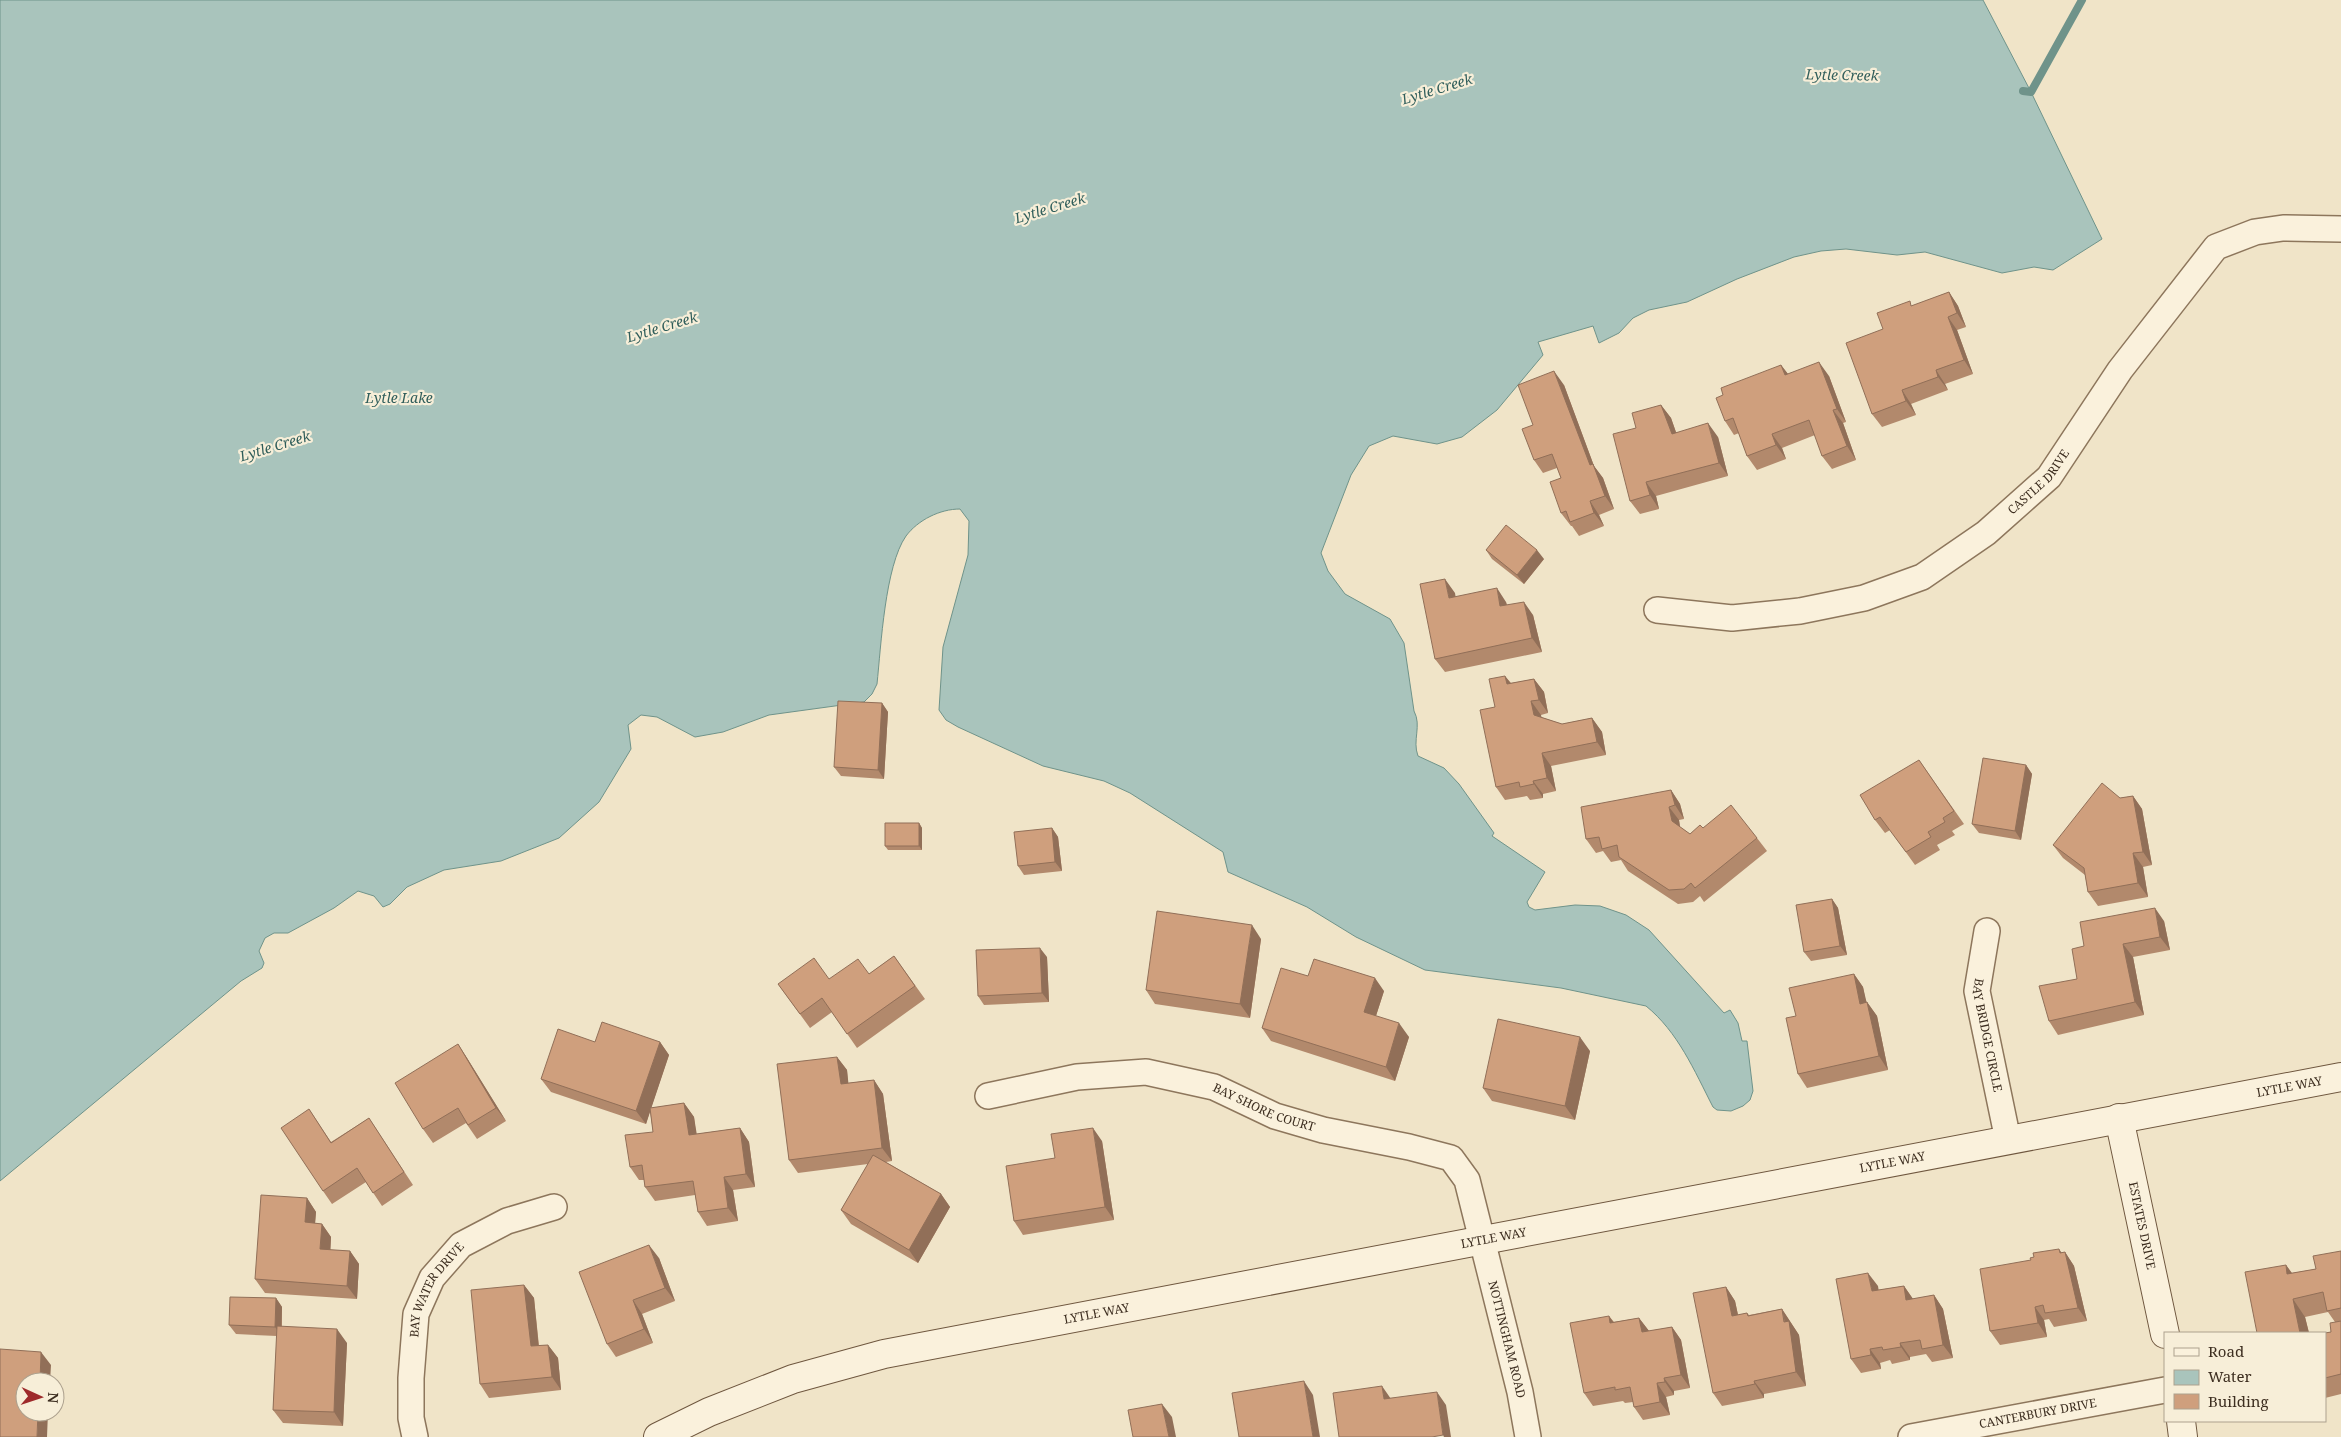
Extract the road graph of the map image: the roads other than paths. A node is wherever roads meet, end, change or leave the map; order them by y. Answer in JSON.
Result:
{"nodes":[{"id":1,"x":2341,"y":229,"type":"edge"},
{"id":2,"x":1657,"y":610,"type":"dead end"},
{"id":3,"x":1987,"y":931,"type":"dead end"},
{"id":4,"x":2341,"y":1077,"type":"edge"},
{"id":5,"x":988,"y":1096,"type":"dead end"},
{"id":6,"x":2119,"y":1118,"type":"junction"},
{"id":7,"x":2008,"y":1140,"type":"junction"},
{"id":8,"x":554,"y":1207,"type":"dead end"},
{"id":9,"x":1483,"y":1241,"type":"junction"},
{"id":10,"x":2165,"y":1332,"type":"edge"},
{"id":11,"x":2164,"y":1390,"type":"edge"},
{"id":12,"x":2181,"y":1422,"type":"edge"},
{"id":13,"x":415,"y":1437,"type":"edge"},
{"id":14,"x":658,"y":1437,"type":"edge"},
{"id":15,"x":1528,"y":1437,"type":"edge"},
{"id":16,"x":1911,"y":1437,"type":"edge"},
{"id":17,"x":2183,"y":1437,"type":"edge"}],
"edges":[{"from":1,"to":2,"type":"street","name":"CASTLE DRIVE"},
{"from":3,"to":7,"type":"street","name":"BAY BRIDGE CIRCLE"},
{"from":4,"to":6,"type":"street","name":"LYTLE WAY"},
{"from":5,"to":9,"type":"street","name":"BAY SHORE COURT"},
{"from":6,"to":7,"type":"street","name":"LYTLE WAY"},
{"from":6,"to":10,"type":"street","name":"ESTATES DRIVE"},
{"from":7,"to":9,"type":"street","name":"LYTLE WAY"},
{"from":8,"to":13,"type":"street","name":"BAY WATER DRIVE"},
{"from":9,"to":14,"type":"street","name":"LYTLE WAY"},
{"from":9,"to":15,"type":"street","name":"NOTTINGHAM ROAD"},
{"from":11,"to":16,"type":"street","name":"CANTERBURY DRIVE"},
{"from":12,"to":17,"type":"street"}]}
